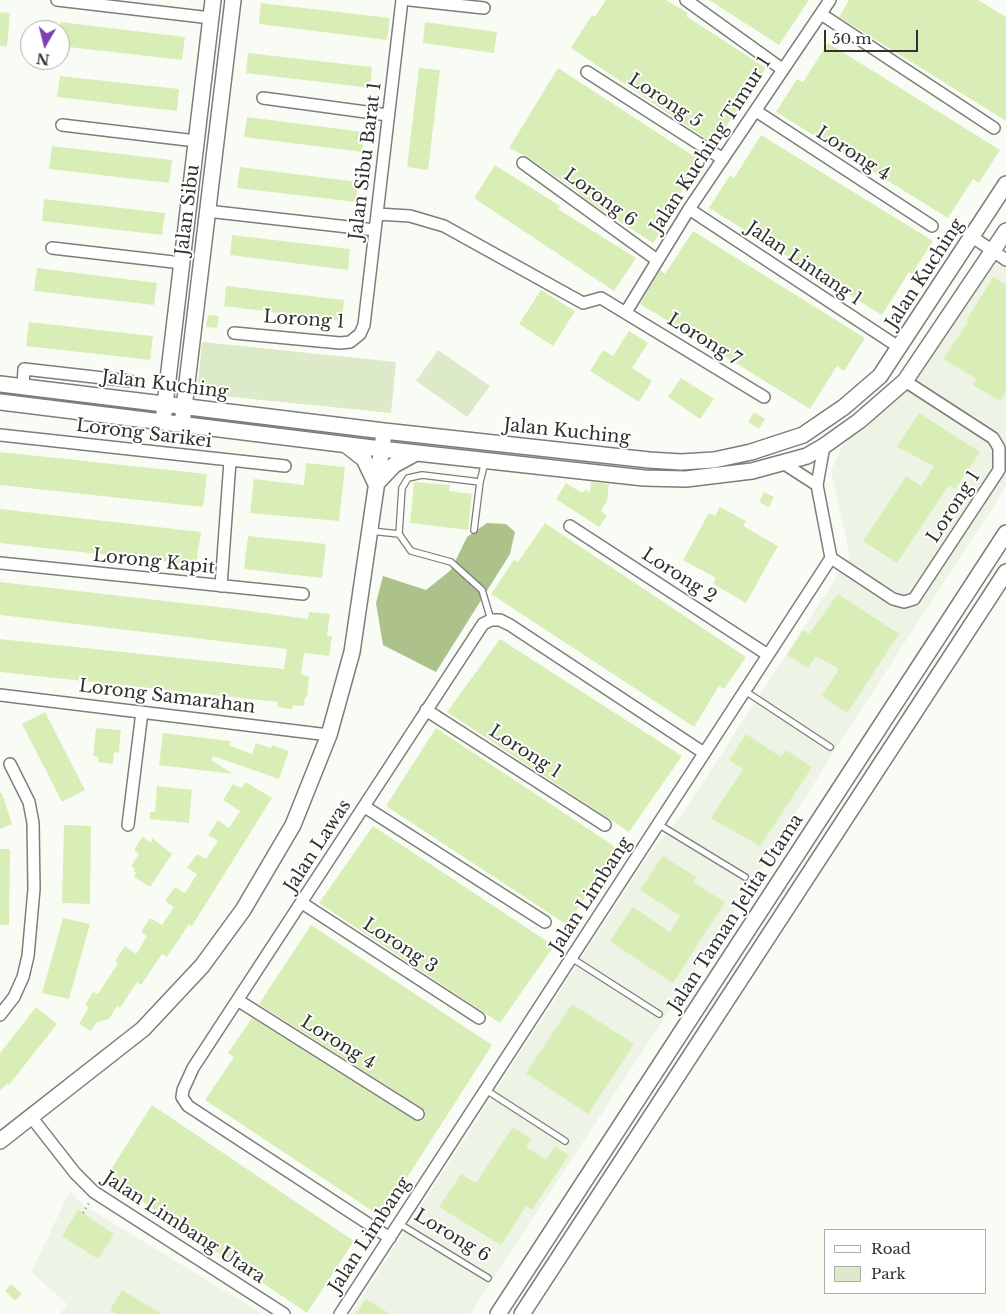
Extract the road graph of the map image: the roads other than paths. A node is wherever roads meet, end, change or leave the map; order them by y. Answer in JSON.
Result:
{"nodes":[{"id":1,"x":57,"y":0,"type":"edge"},
{"id":2,"x":213,"y":0,"type":"edge"},
{"id":3,"x":233,"y":0,"type":"edge"},
{"id":4,"x":402,"y":0,"type":"edge"},
{"id":5,"x":410,"y":0,"type":"edge"},
{"id":6,"x":686,"y":0,"type":"edge"},
{"id":7,"x":830,"y":0,"type":"edge"},
{"id":8,"x":484,"y":8,"type":"dead end"},
{"id":9,"x":821,"y":14,"type":"junction"},
{"id":10,"x":211,"y":18,"type":"junction"},
{"id":11,"x":782,"y":69,"type":"junction"},
{"id":12,"x":587,"y":72,"type":"dead end"},
{"id":13,"x":263,"y":98,"type":"dead end"},
{"id":14,"x":200,"y":107,"type":"junction"},
{"id":15,"x":219,"y":108,"type":"junction"},
{"id":16,"x":756,"y":111,"type":"junction"},
{"id":17,"x":388,"y":115,"type":"junction"},
{"id":18,"x":62,"y":125,"type":"dead end"},
{"id":19,"x":994,"y":128,"type":"dead end"},
{"id":20,"x":196,"y":141,"type":"junction"},
{"id":21,"x":723,"y":159,"type":"junction"},
{"id":22,"x":523,"y":163,"type":"dead end"},
{"id":23,"x":1006,"y":184,"type":"edge"},
{"id":24,"x":689,"y":209,"type":"junction"},
{"id":25,"x":207,"y":211,"type":"junction"},
{"id":26,"x":377,"y":214,"type":"junction"},
{"id":27,"x":932,"y":226,"type":"dead end"},
{"id":28,"x":375,"y":230,"type":"junction"},
{"id":29,"x":1006,"y":231,"type":"edge"},
{"id":30,"x":971,"y":236,"type":"junction"},
{"id":31,"x":52,"y":248,"type":"dead end"},
{"id":32,"x":992,"y":252,"type":"junction"},
{"id":33,"x":657,"y":260,"type":"junction"},
{"id":34,"x":1006,"y":260,"type":"edge"},
{"id":35,"x":182,"y":263,"type":"junction"},
{"id":36,"x":626,"y":312,"type":"junction"},
{"id":37,"x":364,"y":325,"type":"joint"},
{"id":38,"x":234,"y":333,"type":"dead end"},
{"id":39,"x":900,"y":348,"type":"junction"},
{"id":40,"x":130,"y":381,"type":"dead end"},
{"id":41,"x":905,"y":381,"type":"junction"},
{"id":42,"x":0,"y":384,"type":"edge"},
{"id":43,"x":22,"y":386,"type":"junction"},
{"id":44,"x":764,"y":397,"type":"dead end"},
{"id":45,"x":0,"y":402,"type":"edge"},
{"id":46,"x":165,"y":403,"type":"junction"},
{"id":47,"x":184,"y":406,"type":"junction"},
{"id":48,"x":163,"y":422,"type":"junction"},
{"id":49,"x":182,"y":424,"type":"junction"},
{"id":50,"x":384,"y":431,"type":"junction"},
{"id":51,"x":0,"y":434,"type":"edge"},
{"id":52,"x":346,"y":444,"type":"junction"},
{"id":53,"x":824,"y":446,"type":"junction"},
{"id":54,"x":381,"y":449,"type":"junction"},
{"id":55,"x":416,"y":453,"type":"junction"},
{"id":56,"x":485,"y":460,"type":"junction"},
{"id":57,"x":230,"y":461,"type":"junction"},
{"id":58,"x":783,"y":463,"type":"junction"},
{"id":59,"x":285,"y":466,"type":"dead end"},
{"id":60,"x":480,"y":482,"type":"junction"},
{"id":61,"x":376,"y":484,"type":"junction"},
{"id":62,"x":817,"y":486,"type":"junction"},
{"id":63,"x":570,"y":526,"type":"dead end"},
{"id":64,"x":474,"y":530,"type":"dead end"},
{"id":65,"x":370,"y":531,"type":"junction"},
{"id":66,"x":1006,"y":533,"type":"edge"},
{"id":67,"x":399,"y":534,"type":"junction"},
{"id":68,"x":831,"y":558,"type":"junction"},
{"id":69,"x":0,"y":563,"type":"edge"},
{"id":70,"x":1006,"y":572,"type":"edge"},
{"id":71,"x":221,"y":586,"type":"junction"},
{"id":72,"x":303,"y":594,"type":"dead end"},
{"id":73,"x":491,"y":620,"type":"junction"},
{"id":74,"x":768,"y":655,"type":"junction"},
{"id":75,"x":745,"y":691,"type":"junction"},
{"id":76,"x":0,"y":695,"type":"edge"},
{"id":77,"x":426,"y":710,"type":"junction"},
{"id":78,"x":142,"y":712,"type":"junction"},
{"id":79,"x":329,"y":735,"type":"junction"},
{"id":80,"x":830,"y":747,"type":"dead end"},
{"id":81,"x":704,"y":753,"type":"junction"},
{"id":82,"x":10,"y":764,"type":"dead end"},
{"id":83,"x":365,"y":807,"type":"junction"},
{"id":84,"x":128,"y":824,"type":"dead end"},
{"id":85,"x":606,"y":824,"type":"dead end"},
{"id":86,"x":658,"y":824,"type":"junction"},
{"id":87,"x":744,"y":877,"type":"dead end"},
{"id":88,"x":302,"y":903,"type":"junction"},
{"id":89,"x":545,"y":922,"type":"dead end"},
{"id":90,"x":570,"y":957,"type":"junction"},
{"id":91,"x":239,"y":1001,"type":"junction"},
{"id":92,"x":659,"y":1014,"type":"dead end"},
{"id":93,"x":0,"y":1015,"type":"edge"},
{"id":94,"x":479,"y":1018,"type":"dead end"},
{"id":95,"x":486,"y":1090,"type":"junction"},
{"id":96,"x":418,"y":1114,"type":"dead end"},
{"id":97,"x":32,"y":1118,"type":"junction"},
{"id":98,"x":0,"y":1141,"type":"edge"},
{"id":99,"x":565,"y":1142,"type":"dead end"},
{"id":100,"x":398,"y":1223,"type":"junction"},
{"id":101,"x":390,"y":1238,"type":"junction"},
{"id":102,"x":488,"y":1278,"type":"dead end"},
{"id":103,"x":284,"y":1314,"type":"edge"},
{"id":104,"x":340,"y":1314,"type":"edge"},
{"id":105,"x":498,"y":1314,"type":"edge"},
{"id":106,"x":522,"y":1314,"type":"edge"}],
"edges":[{"from":1,"to":10,"type":"street"},
{"from":2,"to":10,"type":"street","name":"Jalan Sibu"},
{"from":3,"to":15,"type":"street","name":"Jalan Sibu"},
{"from":4,"to":17,"type":"street","name":"Jalan Sibu Barat 1"},
{"from":5,"to":8,"type":"street"},
{"from":6,"to":11,"type":"street"},
{"from":7,"to":9,"type":"street","name":"Jalan Kuching Timur 1"},
{"from":9,"to":11,"type":"street","name":"Jalan Kuching Timur 1"},
{"from":9,"to":19,"type":"street"},
{"from":10,"to":14,"type":"street","name":"Jalan Sibu"},
{"from":11,"to":16,"type":"street","name":"Jalan Kuching Timur 1"},
{"from":12,"to":21,"type":"street","name":"Lorong 5"},
{"from":13,"to":17,"type":"street"},
{"from":14,"to":15,"type":"street"},
{"from":14,"to":20,"type":"street","name":"Jalan Sibu"},
{"from":15,"to":25,"type":"street","name":"Jalan Sibu"},
{"from":16,"to":21,"type":"street","name":"Jalan Kuching Timur 1"},
{"from":16,"to":27,"type":"street","name":"Lorong 4"},
{"from":17,"to":26,"type":"street","name":"Jalan Sibu Barat 1"},
{"from":18,"to":20,"type":"street"},
{"from":20,"to":35,"type":"street","name":"Jalan Sibu"},
{"from":21,"to":24,"type":"street","name":"Jalan Kuching Timur 1"},
{"from":22,"to":33,"type":"street","name":"Lorong 6"},
{"from":23,"to":30,"type":"street","name":"Jalan Kuching"},
{"from":24,"to":33,"type":"street","name":"Jalan Kuching Timur 1"},
{"from":24,"to":39,"type":"street","name":"Jalan Lintang 1"},
{"from":25,"to":28,"type":"street"},
{"from":25,"to":47,"type":"street","name":"Jalan Sibu"},
{"from":26,"to":28,"type":"street","name":"Jalan Sibu Barat 1"},
{"from":26,"to":36,"type":"street","name":"Lorong 7"},
{"from":28,"to":37,"type":"street","name":"Jalan Sibu Barat 1"},
{"from":29,"to":32,"type":"street","name":"Jalan Kuching"},
{"from":30,"to":32,"type":"street"},
{"from":30,"to":39,"type":"street","name":"Jalan Kuching"},
{"from":31,"to":35,"type":"street"},
{"from":32,"to":34,"type":"street"},
{"from":32,"to":41,"type":"street","name":"Jalan Kuching"},
{"from":33,"to":36,"type":"street","name":"Jalan Kuching Timur 1"},
{"from":35,"to":46,"type":"street","name":"Jalan Sibu"},
{"from":36,"to":44,"type":"street","name":"Lorong 7"},
{"from":37,"to":38,"type":"street","name":"Lorong 1"},
{"from":39,"to":50,"type":"street","name":"Jalan Kuching"},
{"from":40,"to":43,"type":"street"},
{"from":41,"to":53,"type":"street","name":"Jalan Kuching"},
{"from":41,"to":68,"type":"street","name":"Lorong 1"},
{"from":42,"to":43,"type":"street","name":"Jalan Kuching"},
{"from":43,"to":46,"type":"street","name":"Jalan Kuching"},
{"from":45,"to":48,"type":"street","name":"Jalan Kuching"},
{"from":46,"to":47,"type":"street","name":"Jalan Kuching"},
{"from":46,"to":48,"type":"street","name":"Jalan Sibu"},
{"from":47,"to":49,"type":"street","name":"Jalan Sibu"},
{"from":47,"to":50,"type":"street","name":"Jalan Kuching"},
{"from":48,"to":49,"type":"street","name":"Jalan Kuching"},
{"from":49,"to":52,"type":"street","name":"Jalan Kuching"},
{"from":50,"to":54,"type":"street"},
{"from":51,"to":57,"type":"street","name":"Lorong Sarikei"},
{"from":52,"to":54,"type":"street","name":"Jalan Kuching"},
{"from":52,"to":61,"type":"street"},
{"from":53,"to":58,"type":"street","name":"Jalan Kuching"},
{"from":53,"to":62,"type":"street"},
{"from":54,"to":55,"type":"street","name":"Jalan Kuching"},
{"from":54,"to":61,"type":"street"},
{"from":55,"to":56,"type":"street","name":"Jalan Kuching"},
{"from":55,"to":61,"type":"street"},
{"from":56,"to":58,"type":"street","name":"Jalan Kuching"},
{"from":56,"to":60,"type":"lane"},
{"from":57,"to":59,"type":"street","name":"Lorong Sarikei"},
{"from":57,"to":71,"type":"street"},
{"from":58,"to":62,"type":"street"},
{"from":60,"to":64,"type":"lane"},
{"from":60,"to":67,"type":"lane"},
{"from":61,"to":65,"type":"street"},
{"from":62,"to":68,"type":"street"},
{"from":63,"to":74,"type":"street","name":"Lorong 2"},
{"from":65,"to":67,"type":"lane"},
{"from":65,"to":79,"type":"street"},
{"from":66,"to":105,"type":"street","name":"Jalan Taman Jelita Utama"},
{"from":67,"to":73,"type":"lane"},
{"from":68,"to":74,"type":"street","name":"Jalan Limbang"},
{"from":69,"to":71,"type":"street","name":"Lorong Kapit"},
{"from":70,"to":106,"type":"street"},
{"from":71,"to":72,"type":"street","name":"Lorong Kapit"},
{"from":73,"to":77,"type":"street","name":"Jalan Lawas"},
{"from":73,"to":81,"type":"street"},
{"from":74,"to":75,"type":"street","name":"Jalan Limbang"},
{"from":75,"to":80,"type":"lane"},
{"from":75,"to":81,"type":"street","name":"Jalan Limbang"},
{"from":76,"to":78,"type":"street","name":"Lorong Samarahan"},
{"from":77,"to":83,"type":"street","name":"Jalan Lawas"},
{"from":77,"to":85,"type":"street","name":"Lorong 1"},
{"from":78,"to":79,"type":"street","name":"Lorong Samarahan"},
{"from":78,"to":84,"type":"street"},
{"from":79,"to":97,"type":"street"},
{"from":81,"to":86,"type":"street","name":"Jalan Limbang"},
{"from":82,"to":93,"type":"street"},
{"from":83,"to":88,"type":"street","name":"Jalan Lawas"},
{"from":83,"to":89,"type":"street"},
{"from":86,"to":87,"type":"lane"},
{"from":86,"to":90,"type":"street","name":"Jalan Limbang"},
{"from":88,"to":91,"type":"street","name":"Jalan Lawas"},
{"from":88,"to":94,"type":"street","name":"Lorong 3"},
{"from":90,"to":92,"type":"lane"},
{"from":90,"to":95,"type":"street","name":"Jalan Limbang"},
{"from":91,"to":96,"type":"street","name":"Lorong 4"},
{"from":91,"to":101,"type":"street","name":"Jalan Lawas"},
{"from":95,"to":99,"type":"lane"},
{"from":95,"to":100,"type":"street","name":"Jalan Limbang"},
{"from":97,"to":98,"type":"street"},
{"from":97,"to":103,"type":"street","name":"Jalan Limbang Utara"},
{"from":100,"to":101,"type":"street","name":"Jalan Limbang"},
{"from":100,"to":102,"type":"lane","name":"Lorong 6"},
{"from":101,"to":104,"type":"street","name":"Jalan Limbang"}]}
